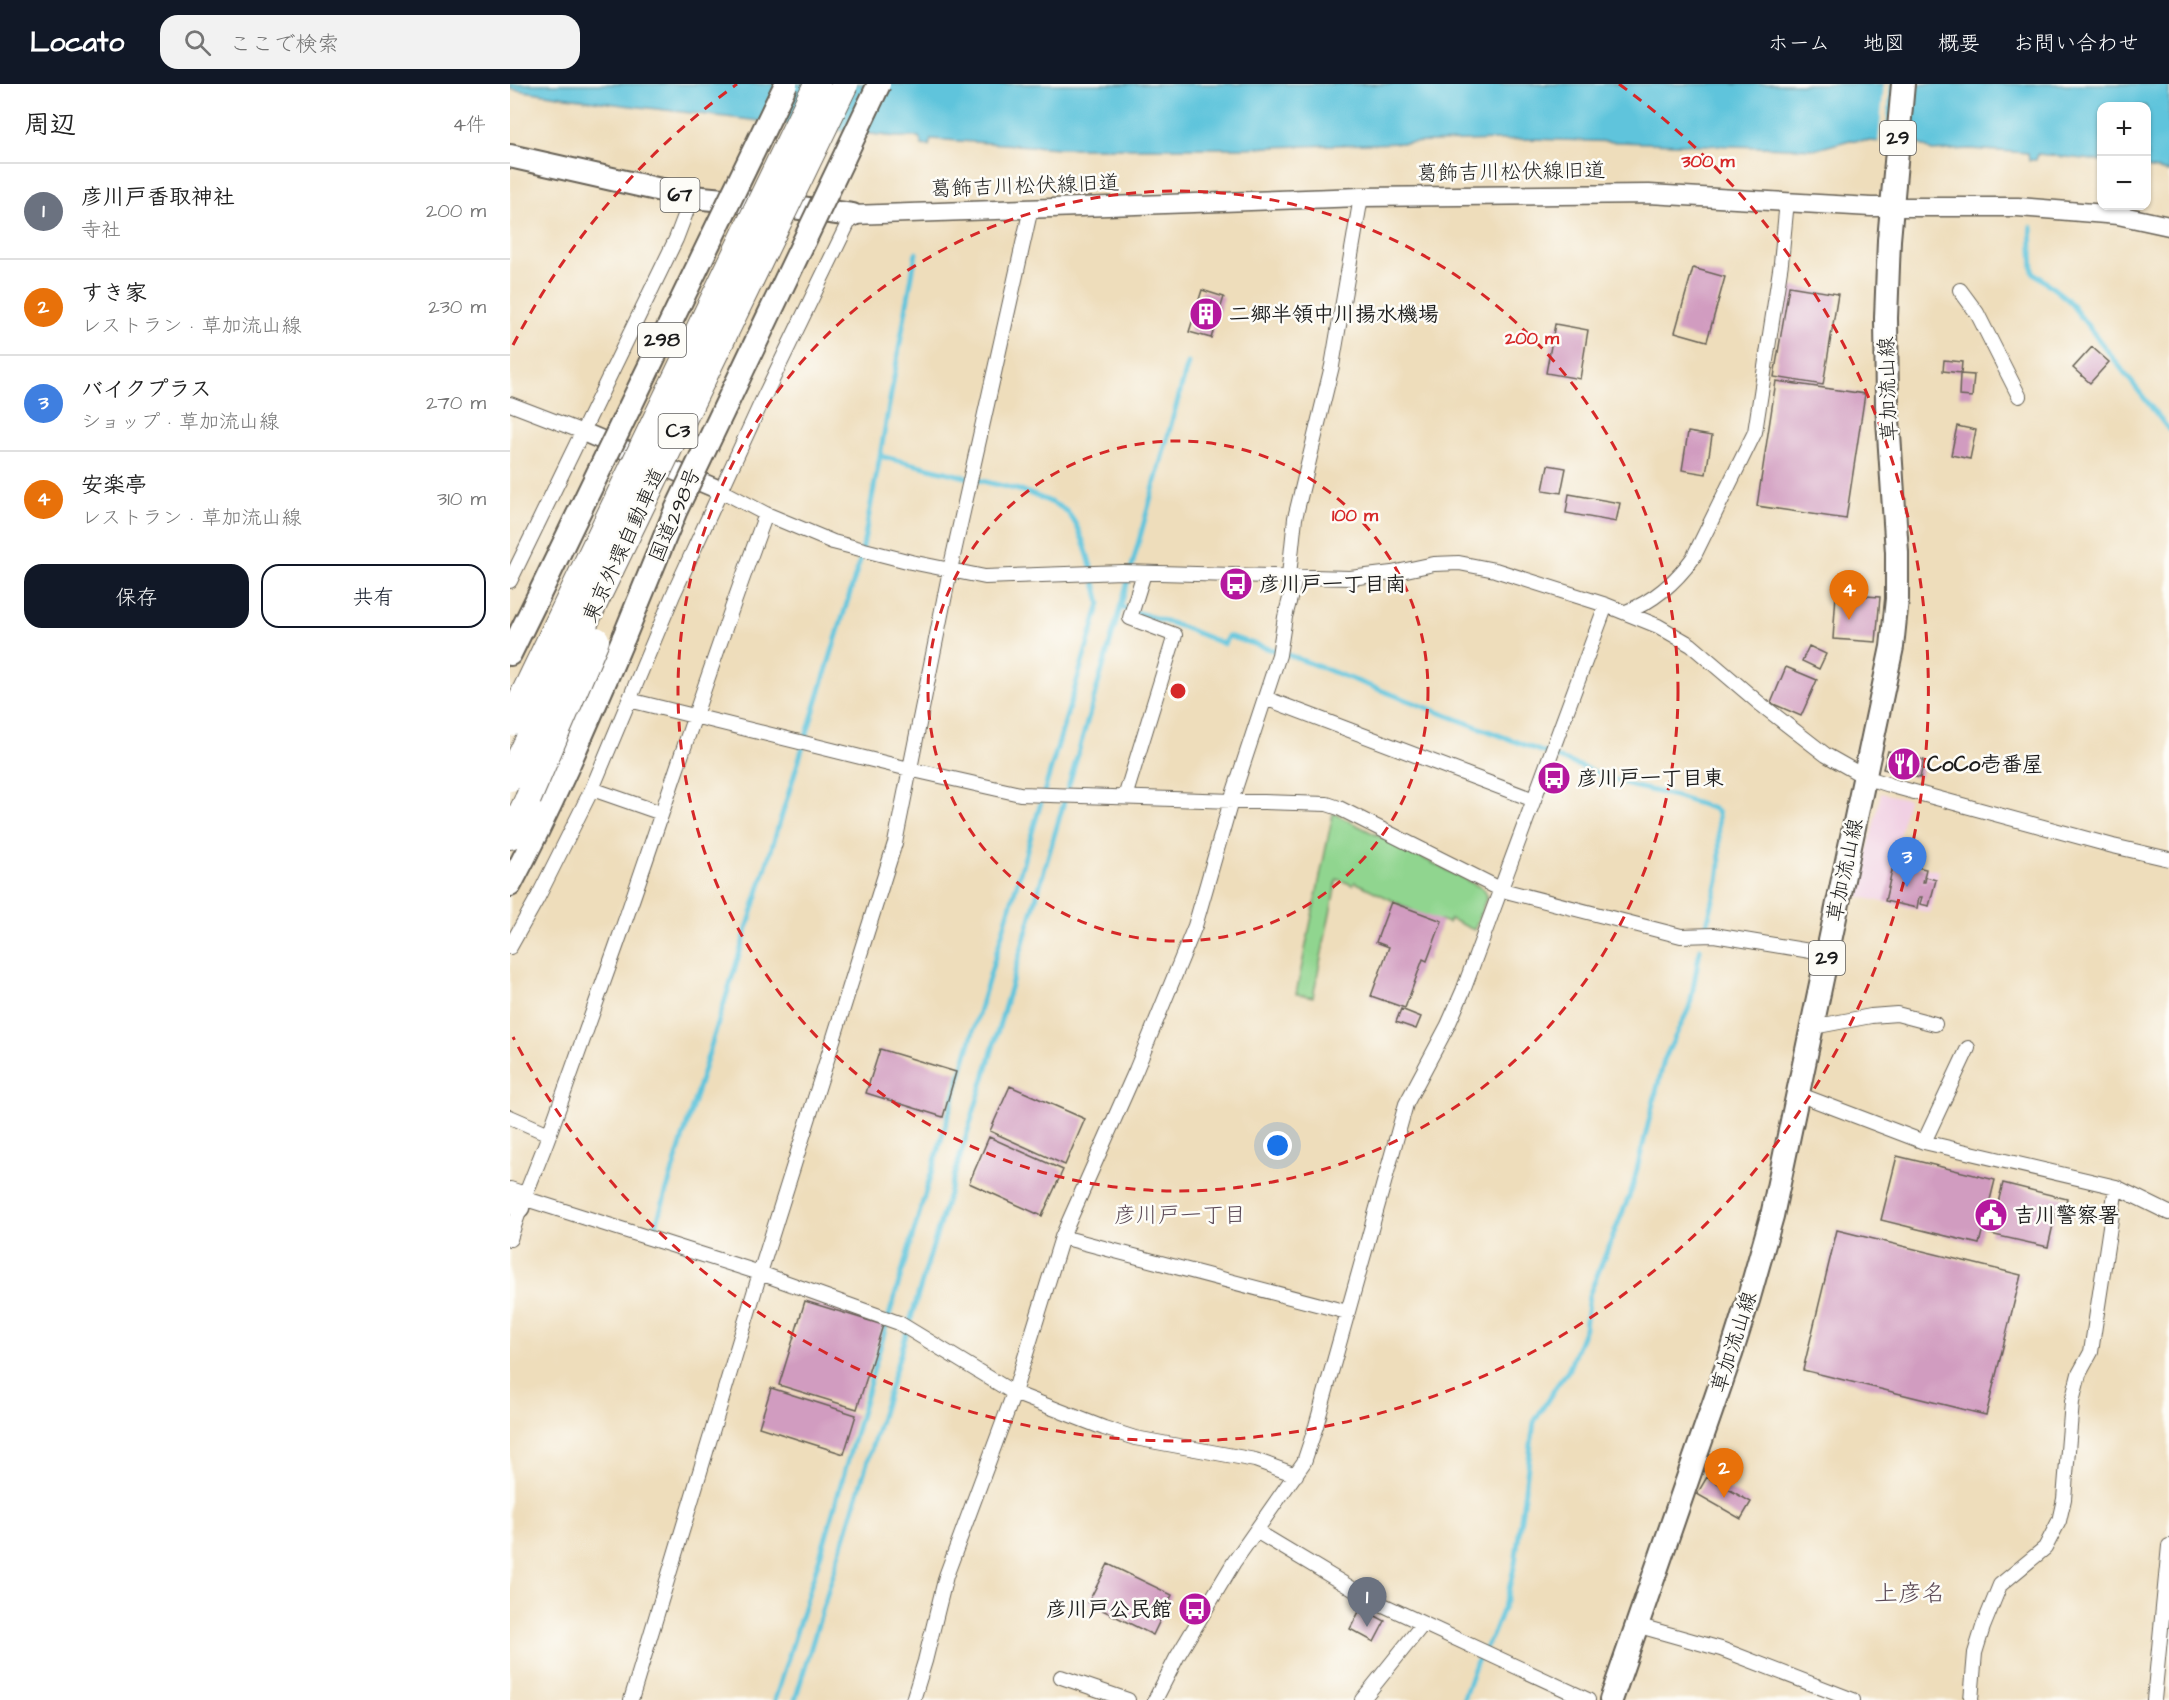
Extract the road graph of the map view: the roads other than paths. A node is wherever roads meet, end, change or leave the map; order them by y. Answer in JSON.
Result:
{"nodes":[{"id":1,"x":786,"y":84,"type":"edge"},
{"id":2,"x":818,"y":84,"type":"edge"},
{"id":3,"x":845,"y":84,"type":"edge"},
{"id":4,"x":879,"y":84,"type":"edge"},
{"id":5,"x":1903,"y":84,"type":"edge"},
{"id":6,"x":510,"y":156,"type":"edge"},
{"id":7,"x":692,"y":197,"type":"junction"},
{"id":8,"x":1361,"y":197,"type":"junction"},
{"id":9,"x":1892,"y":199,"type":"junction"},
{"id":10,"x":1787,"y":201,"type":"junction"},
{"id":11,"x":1031,"y":208,"type":"junction"},
{"id":12,"x":852,"y":215,"type":"junction"},
{"id":13,"x":2169,"y":226,"type":"edge"},
{"id":14,"x":1960,"y":290,"type":"dead end"},
{"id":15,"x":2019,"y":396,"type":"dead end"},
{"id":16,"x":510,"y":405,"type":"edge"},
{"id":17,"x":583,"y":432,"type":"junction"},
{"id":18,"x":676,"y":435,"type":"junction"},
{"id":19,"x":722,"y":491,"type":"junction"},
{"id":20,"x":766,"y":514,"type":"junction"},
{"id":21,"x":950,"y":570,"type":"junction"},
{"id":22,"x":1144,"y":573,"type":"junction"},
{"id":23,"x":1292,"y":576,"type":"junction"},
{"id":24,"x":510,"y":581,"type":"edge"},
{"id":25,"x":1606,"y":605,"type":"junction"},
{"id":26,"x":1626,"y":612,"type":"junction"},
{"id":27,"x":510,"y":654,"type":"edge"},
{"id":28,"x":1265,"y":698,"type":"junction"},
{"id":29,"x":629,"y":700,"type":"junction"},
{"id":30,"x":696,"y":716,"type":"junction"},
{"id":31,"x":510,"y":723,"type":"edge"},
{"id":32,"x":909,"y":769,"type":"junction"},
{"id":33,"x":1865,"y":777,"type":"junction"},
{"id":34,"x":510,"y":778,"type":"edge"},
{"id":35,"x":592,"y":789,"type":"junction"},
{"id":36,"x":1125,"y":797,"type":"junction"},
{"id":37,"x":1534,"y":800,"type":"junction"},
{"id":38,"x":1231,"y":801,"type":"junction"},
{"id":39,"x":661,"y":813,"type":"junction"},
{"id":40,"x":510,"y":836,"type":"edge"},
{"id":41,"x":2169,"y":859,"type":"edge"},
{"id":42,"x":510,"y":885,"type":"edge"},
{"id":43,"x":1502,"y":890,"type":"junction"},
{"id":44,"x":510,"y":947,"type":"edge"},
{"id":45,"x":1828,"y":954,"type":"junction"},
{"id":46,"x":1935,"y":1024,"type":"dead end"},
{"id":47,"x":1813,"y":1028,"type":"junction"},
{"id":48,"x":1968,"y":1048,"type":"dead end"},
{"id":49,"x":1798,"y":1094,"type":"junction"},
{"id":50,"x":510,"y":1117,"type":"edge"},
{"id":51,"x":549,"y":1134,"type":"junction"},
{"id":52,"x":1924,"y":1142,"type":"junction"},
{"id":53,"x":2116,"y":1187,"type":"junction"},
{"id":54,"x":510,"y":1189,"type":"edge"},
{"id":55,"x":520,"y":1201,"type":"edge"},
{"id":56,"x":2169,"y":1213,"type":"edge"},
{"id":57,"x":1062,"y":1237,"type":"junction"},
{"id":58,"x":510,"y":1239,"type":"edge"},
{"id":59,"x":760,"y":1274,"type":"junction"},
{"id":60,"x":1347,"y":1312,"type":"junction"},
{"id":61,"x":1014,"y":1393,"type":"junction"},
{"id":62,"x":1296,"y":1475,"type":"junction"},
{"id":63,"x":1256,"y":1531,"type":"junction"},
{"id":64,"x":2169,"y":1546,"type":"edge"},
{"id":65,"x":2167,"y":1591,"type":"edge"},
{"id":66,"x":1424,"y":1624,"type":"junction"},
{"id":67,"x":1636,"y":1625,"type":"junction"},
{"id":68,"x":1061,"y":1677,"type":"dead end"},
{"id":69,"x":631,"y":1700,"type":"edge"},
{"id":70,"x":912,"y":1700,"type":"edge"},
{"id":71,"x":1128,"y":1700,"type":"edge"},
{"id":72,"x":1155,"y":1700,"type":"edge"},
{"id":73,"x":1362,"y":1700,"type":"edge"},
{"id":74,"x":1588,"y":1700,"type":"edge"},
{"id":75,"x":1611,"y":1700,"type":"edge"},
{"id":76,"x":1853,"y":1700,"type":"edge"},
{"id":77,"x":1971,"y":1700,"type":"edge"},
{"id":78,"x":2154,"y":1700,"type":"edge"}],
"edges":[{"from":1,"to":27,"type":"main road","number":"298","bridge":true},
{"from":2,"to":31,"type":"highway","name":"東京外環自動車道","number":"C3","bridge":true},
{"from":3,"to":18,"type":"highway","name":"東京外環自動車道","number":"C3","bridge":true},
{"from":4,"to":42,"type":"main road","name":"国道298号","bridge":true},
{"from":5,"to":9,"type":"main road","name":"草加流山線","number":"29"},
{"from":6,"to":7,"type":"main road","number":"67"},
{"from":7,"to":12,"type":"main road","number":"67"},
{"from":7,"to":17,"type":"street"},
{"from":8,"to":10,"type":"street","name":"葛飾吉川松伏線旧道"},
{"from":8,"to":11,"type":"street","name":"葛飾吉川松伏線旧道"},
{"from":8,"to":23,"type":"street"},
{"from":9,"to":10,"type":"street","name":"葛飾吉川松伏線旧道"},
{"from":9,"to":13,"type":"street","name":"葛飾吉川松伏線旧道"},
{"from":9,"to":33,"type":"main road","name":"草加流山線","number":"29"},
{"from":10,"to":26,"type":"street"},
{"from":11,"to":12,"type":"street","name":"葛飾吉川松伏線旧道"},
{"from":11,"to":21,"type":"street"},
{"from":12,"to":19,"type":"street"},
{"from":14,"to":15,"type":"street"},
{"from":16,"to":17,"type":"street"},
{"from":17,"to":19,"type":"street"},
{"from":17,"to":24,"type":"street"},
{"from":18,"to":34,"type":"highway","name":"東京外環自動車道","number":"C3","bridge":true},
{"from":18,"to":40,"type":"highway","bridge":true},
{"from":19,"to":20,"type":"street"},
{"from":19,"to":29,"type":"street"},
{"from":20,"to":21,"type":"street"},
{"from":20,"to":30,"type":"street"},
{"from":21,"to":22,"type":"street"},
{"from":21,"to":32,"type":"street"},
{"from":22,"to":23,"type":"street"},
{"from":22,"to":36,"type":"street"},
{"from":23,"to":25,"type":"street"},
{"from":23,"to":28,"type":"street"},
{"from":25,"to":26,"type":"street"},
{"from":25,"to":37,"type":"street"},
{"from":26,"to":33,"type":"street"},
{"from":28,"to":37,"type":"street"},
{"from":28,"to":38,"type":"street"},
{"from":29,"to":30,"type":"street"},
{"from":29,"to":35,"type":"street"},
{"from":30,"to":32,"type":"street"},
{"from":30,"to":39,"type":"street"},
{"from":32,"to":36,"type":"street"},
{"from":32,"to":59,"type":"street"},
{"from":33,"to":41,"type":"street"},
{"from":33,"to":45,"type":"main road","name":"草加流山線","number":"29"},
{"from":35,"to":39,"type":"street"},
{"from":35,"to":44,"type":"street"},
{"from":36,"to":38,"type":"street"},
{"from":37,"to":43,"type":"street"},
{"from":38,"to":43,"type":"street"},
{"from":38,"to":57,"type":"street"},
{"from":39,"to":51,"type":"street"},
{"from":43,"to":45,"type":"street"},
{"from":43,"to":60,"type":"street"},
{"from":45,"to":47,"type":"main road","name":"草加流山線","number":"29"},
{"from":46,"to":47,"type":"street"},
{"from":47,"to":49,"type":"main road","name":"草加流山線","number":"29"},
{"from":48,"to":52,"type":"street"},
{"from":49,"to":52,"type":"street"},
{"from":49,"to":67,"type":"main road","name":"草加流山線","number":"29"},
{"from":50,"to":51,"type":"street"},
{"from":51,"to":55,"type":"street"},
{"from":52,"to":53,"type":"street"},
{"from":53,"to":56,"type":"street"},
{"from":53,"to":77,"type":"street"},
{"from":54,"to":55,"type":"street"},
{"from":55,"to":58,"type":"street"},
{"from":55,"to":59,"type":"street"},
{"from":57,"to":60,"type":"street"},
{"from":57,"to":61,"type":"street"},
{"from":59,"to":61,"type":"street"},
{"from":59,"to":69,"type":"street"},
{"from":60,"to":62,"type":"street"},
{"from":61,"to":62,"type":"street"},
{"from":61,"to":70,"type":"street"},
{"from":62,"to":63,"type":"street"},
{"from":63,"to":66,"type":"street"},
{"from":63,"to":72,"type":"street"},
{"from":64,"to":65,"type":"street"},
{"from":65,"to":78,"type":"street"},
{"from":66,"to":73,"type":"street"},
{"from":66,"to":74,"type":"street"},
{"from":67,"to":75,"type":"main road","name":"草加流山線","number":"29"},
{"from":67,"to":76,"type":"street"},
{"from":68,"to":71,"type":"street"}]}
